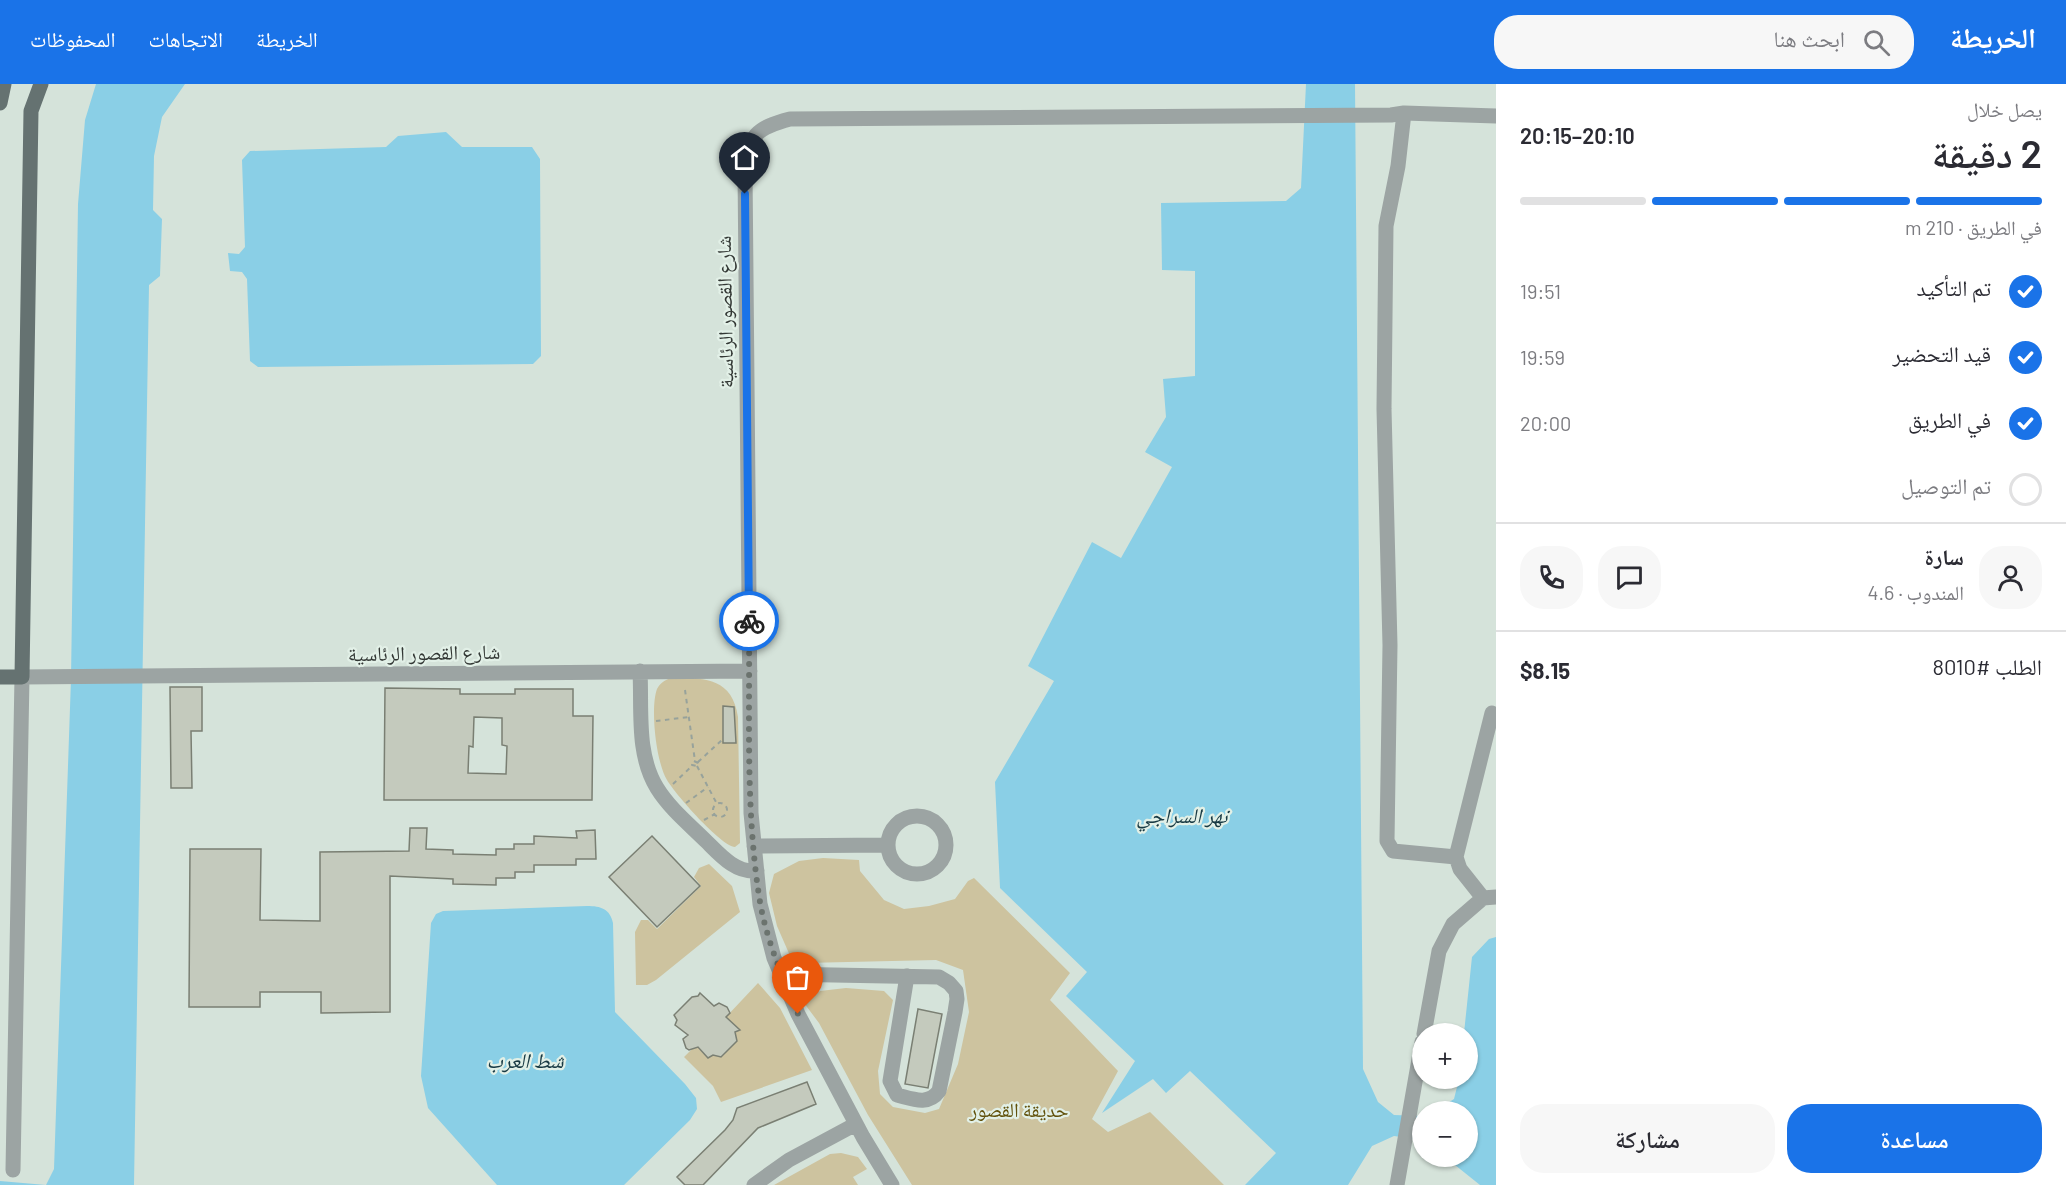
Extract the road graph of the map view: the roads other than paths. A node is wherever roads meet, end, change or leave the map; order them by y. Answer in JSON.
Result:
{"nodes":[{"id":1,"x":4,"y":84,"type":"edge"},
{"id":2,"x":41,"y":84,"type":"edge"},
{"id":3,"x":0,"y":103,"type":"edge"},
{"id":4,"x":1398,"y":114,"type":"junction"},
{"id":5,"x":1496,"y":117,"type":"edge"},
{"id":6,"x":640,"y":671,"type":"junction"},
{"id":7,"x":750,"y":671,"type":"junction"},
{"id":8,"x":0,"y":677,"type":"edge"},
{"id":9,"x":22,"y":677,"type":"junction"},
{"id":10,"x":1492,"y":713,"type":"dead end"},
{"id":11,"x":888,"y":845,"type":"dead end"},
{"id":12,"x":754,"y":846,"type":"junction"},
{"id":13,"x":1456,"y":857,"type":"junction"},
{"id":14,"x":757,"y":871,"type":"junction"},
{"id":15,"x":1489,"y":897,"type":"edge"},
{"id":16,"x":781,"y":974,"type":"junction"},
{"id":17,"x":907,"y":976,"type":"junction"},
{"id":18,"x":1426,"y":1023,"type":"edge"},
{"id":19,"x":1414,"y":1089,"type":"edge"},
{"id":20,"x":856,"y":1124,"type":"junction"},
{"id":21,"x":13,"y":1170,"type":"dead end"},
{"id":22,"x":754,"y":1185,"type":"edge"},
{"id":23,"x":892,"y":1185,"type":"edge"},
{"id":24,"x":1397,"y":1185,"type":"edge"}],
"edges":[{"from":1,"to":3,"type":"main road"},
{"from":2,"to":9,"type":"main road"},
{"from":4,"to":5,"type":"street","name":"شارع القصور الرئاسية"},
{"from":4,"to":7,"type":"street","name":"شارع القصور الرئاسية"},
{"from":4,"to":13,"type":"street"},
{"from":6,"to":7,"type":"street","name":"شارع القصور الرئاسية"},
{"from":6,"to":9,"type":"street","name":"شارع القصور الرئاسية"},
{"from":6,"to":14,"type":"street"},
{"from":7,"to":12,"type":"street","name":"شارع القصور الرئاسية"},
{"from":8,"to":9,"type":"main road"},
{"from":9,"to":21,"type":"street"},
{"from":10,"to":13,"type":"street"},
{"from":11,"to":12,"type":"street"},
{"from":12,"to":14,"type":"street","name":"شارع القصور الرئاسية"},
{"from":13,"to":15,"type":"street"},
{"from":14,"to":16,"type":"street","name":"شارع القصور الرئاسية"},
{"from":15,"to":18,"type":"street"},
{"from":16,"to":17,"type":"street"},
{"from":16,"to":20,"type":"street","name":"شارع القصور الرئاسية"},
{"from":17,"to":17,"type":"street"},
{"from":19,"to":24,"type":"street"},
{"from":20,"to":22,"type":"street"},
{"from":20,"to":23,"type":"street","name":"شارع القصور الرئاسية"}]}
